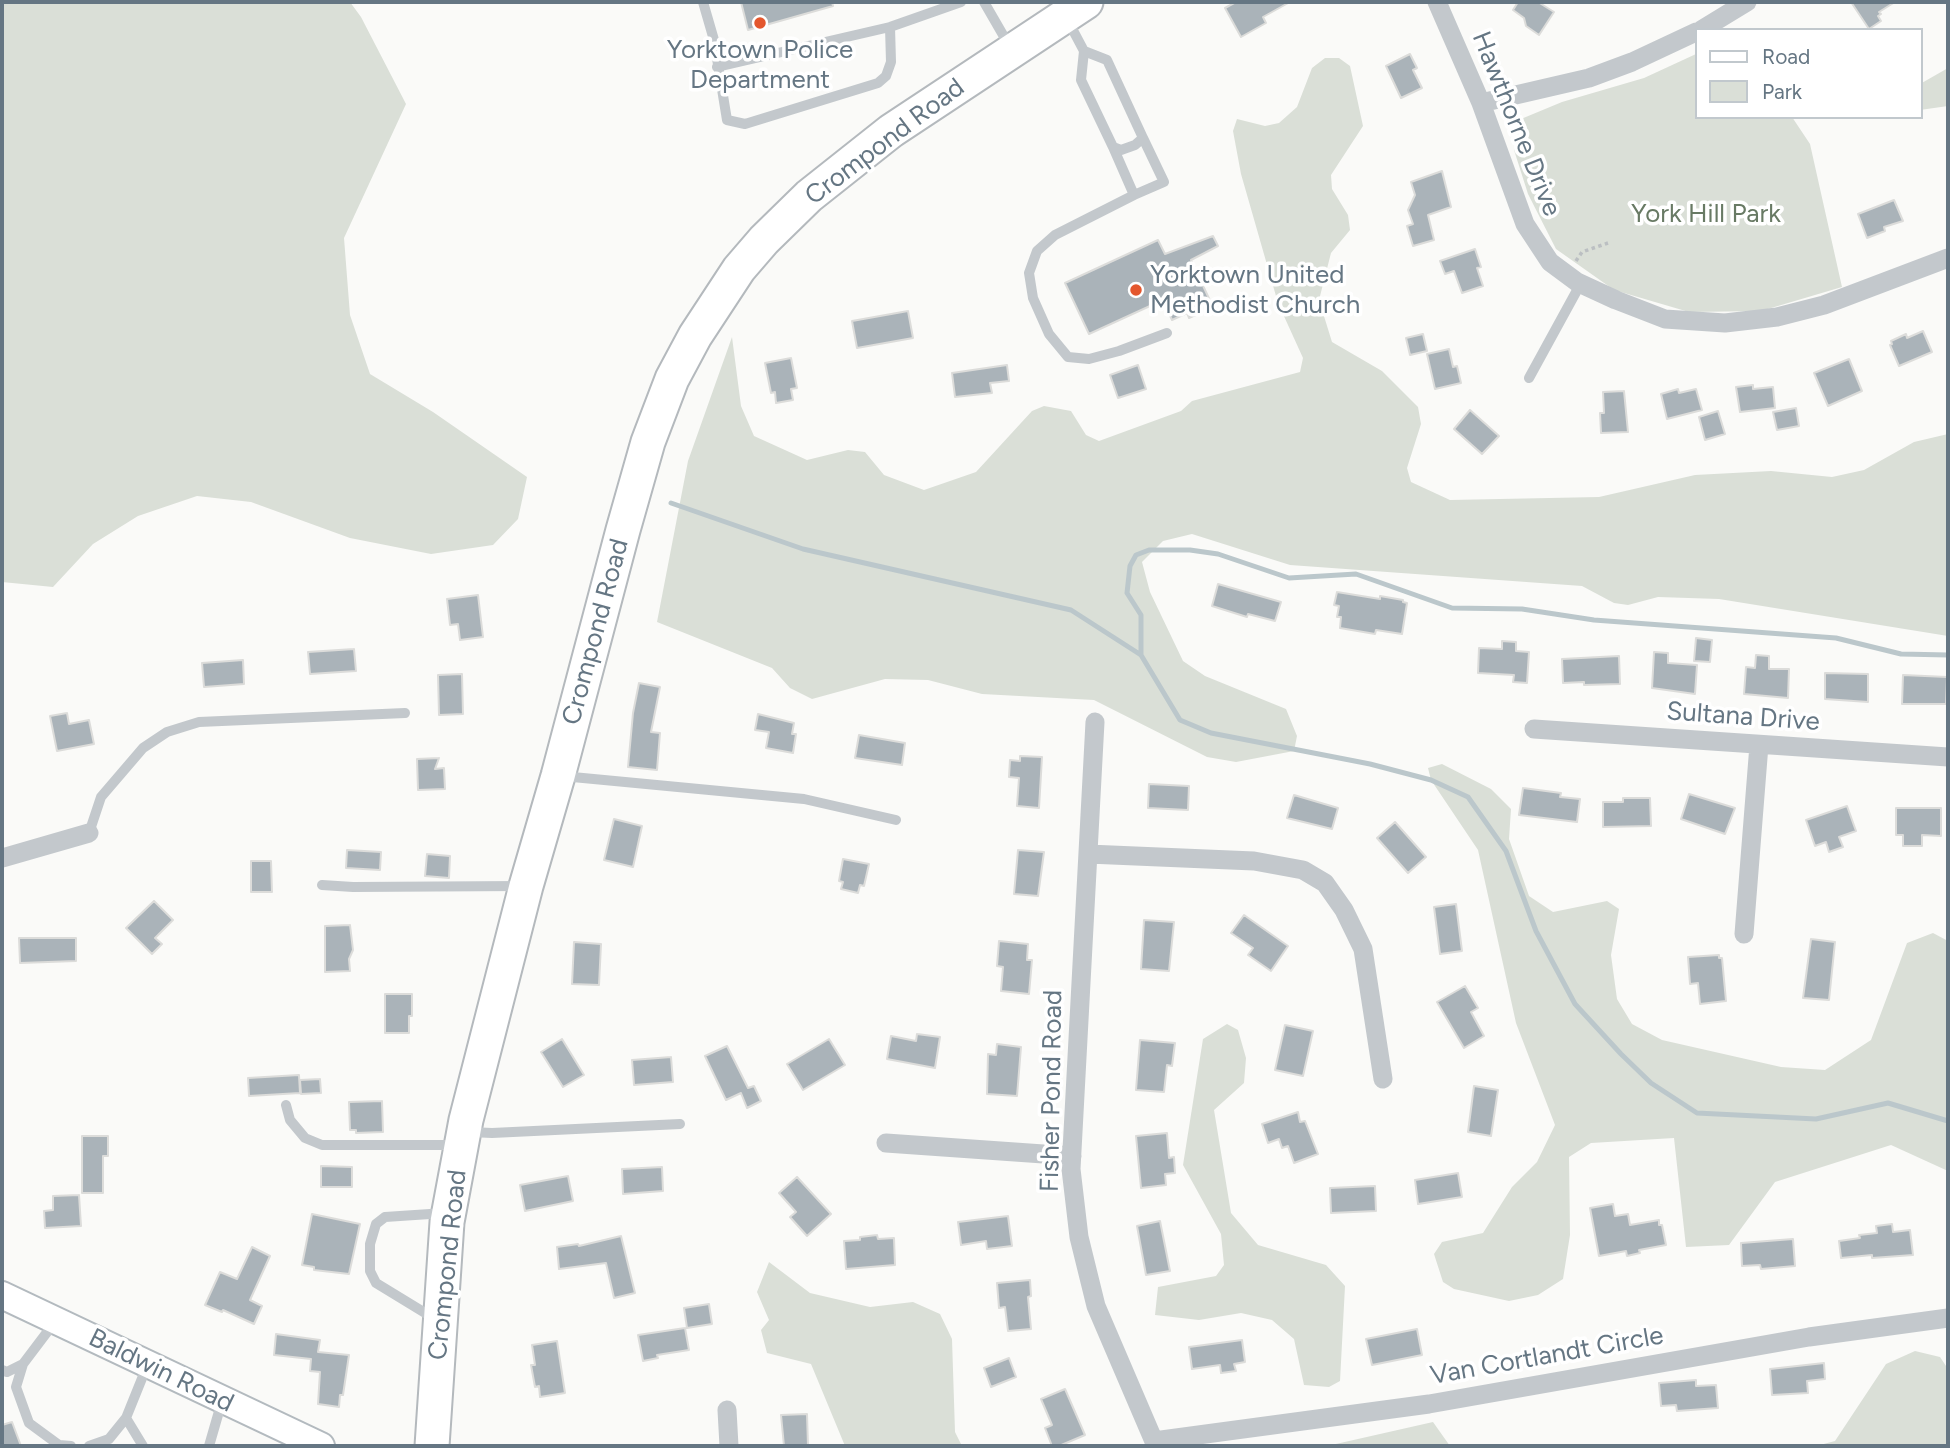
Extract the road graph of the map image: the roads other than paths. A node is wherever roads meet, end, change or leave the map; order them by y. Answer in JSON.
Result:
{"nodes":[{"id":1,"x":703,"y":2,"type":"edge"},
{"id":2,"x":961,"y":2,"type":"edge"},
{"id":3,"x":984,"y":2,"type":"edge"},
{"id":4,"x":1437,"y":2,"type":"edge"},
{"id":5,"x":1747,"y":2,"type":"edge"},
{"id":6,"x":1076,"y":9,"type":"edge"},
{"id":7,"x":890,"y":27,"type":"junction"},
{"id":8,"x":1704,"y":28,"type":"edge"},
{"id":9,"x":1694,"y":33,"type":"edge"},
{"id":10,"x":1012,"y":51,"type":"junction"},
{"id":11,"x":1084,"y":51,"type":"junction"},
{"id":12,"x":718,"y":67,"type":"junction"},
{"id":13,"x":1481,"y":103,"type":"junction"},
{"id":14,"x":1143,"y":138,"type":"junction"},
{"id":15,"x":1113,"y":147,"type":"junction"},
{"id":16,"x":1134,"y":195,"type":"junction"},
{"id":17,"x":1948,"y":258,"type":"edge"},
{"id":18,"x":1574,"y":279,"type":"junction"},
{"id":19,"x":1167,"y":333,"type":"dead end"},
{"id":20,"x":1529,"y":378,"type":"dead end"},
{"id":21,"x":405,"y":713,"type":"dead end"},
{"id":22,"x":1095,"y":722,"type":"dead end"},
{"id":23,"x":1534,"y":729,"type":"dead end"},
{"id":24,"x":1759,"y":745,"type":"junction"},
{"id":25,"x":1948,"y":757,"type":"edge"},
{"id":26,"x":558,"y":776,"type":"junction"},
{"id":27,"x":896,"y":820,"type":"dead end"},
{"id":28,"x":89,"y":833,"type":"joint"},
{"id":29,"x":1088,"y":854,"type":"junction"},
{"id":30,"x":2,"y":858,"type":"edge"},
{"id":31,"x":322,"y":885,"type":"dead end"},
{"id":32,"x":526,"y":886,"type":"junction"},
{"id":33,"x":1744,"y":934,"type":"dead end"},
{"id":34,"x":1383,"y":1079,"type":"dead end"},
{"id":35,"x":286,"y":1105,"type":"dead end"},
{"id":36,"x":680,"y":1124,"type":"dead end"},
{"id":37,"x":463,"y":1138,"type":"junction"},
{"id":38,"x":886,"y":1143,"type":"dead end"},
{"id":39,"x":1072,"y":1156,"type":"junction"},
{"id":40,"x":449,"y":1213,"type":"junction"},
{"id":41,"x":2,"y":1295,"type":"edge"},
{"id":42,"x":1948,"y":1318,"type":"edge"},
{"id":43,"x":56,"y":1320,"type":"junction"},
{"id":44,"x":441,"y":1324,"type":"junction"},
{"id":45,"x":23,"y":1364,"type":"junction"},
{"id":46,"x":148,"y":1364,"type":"junction"},
{"id":47,"x":2,"y":1370,"type":"edge"},
{"id":48,"x":222,"y":1400,"type":"junction"},
{"id":49,"x":726,"y":1410,"type":"dead end"},
{"id":50,"x":126,"y":1418,"type":"junction"},
{"id":51,"x":1155,"y":1444,"type":"edge"},
{"id":52,"x":71,"y":1446,"type":"edge"},
{"id":53,"x":89,"y":1446,"type":"edge"},
{"id":54,"x":143,"y":1446,"type":"edge"},
{"id":55,"x":209,"y":1446,"type":"edge"},
{"id":56,"x":321,"y":1446,"type":"edge"},
{"id":57,"x":432,"y":1446,"type":"edge"},
{"id":58,"x":729,"y":1446,"type":"edge"}],
"edges":[{"from":1,"to":12,"type":"lane"},
{"from":2,"to":7,"type":"lane"},
{"from":3,"to":10,"type":"lane"},
{"from":4,"to":13,"type":"street","name":"Hawthorne Drive"},
{"from":5,"to":8,"type":"street"},
{"from":6,"to":10,"type":"highway","name":"Crompond Road"},
{"from":6,"to":11,"type":"lane"},
{"from":7,"to":12,"type":"lane"},
{"from":7,"to":12,"type":"lane"},
{"from":9,"to":13,"type":"street"},
{"from":10,"to":26,"type":"highway","name":"Crompond Road"},
{"from":11,"to":14,"type":"lane"},
{"from":11,"to":15,"type":"lane"},
{"from":13,"to":18,"type":"street","name":"Hawthorne Drive"},
{"from":14,"to":15,"type":"lane"},
{"from":14,"to":16,"type":"lane"},
{"from":15,"to":16,"type":"lane"},
{"from":16,"to":19,"type":"lane"},
{"from":17,"to":18,"type":"street","name":"Hawthorne Drive"},
{"from":18,"to":20,"type":"lane"},
{"from":21,"to":28,"type":"lane"},
{"from":22,"to":29,"type":"street","name":"Fisher Pond Road"},
{"from":23,"to":24,"type":"street","name":"Sultana Drive"},
{"from":24,"to":25,"type":"street","name":"Sultana Drive"},
{"from":24,"to":33,"type":"street"},
{"from":26,"to":27,"type":"lane"},
{"from":26,"to":32,"type":"highway","name":"Crompond Road"},
{"from":28,"to":30,"type":"street"},
{"from":29,"to":34,"type":"street"},
{"from":29,"to":39,"type":"street","name":"Fisher Pond Road"},
{"from":31,"to":32,"type":"lane"},
{"from":32,"to":37,"type":"highway","name":"Crompond Road"},
{"from":35,"to":37,"type":"lane"},
{"from":36,"to":37,"type":"lane"},
{"from":37,"to":40,"type":"highway","name":"Crompond Road"},
{"from":38,"to":39,"type":"street"},
{"from":39,"to":51,"type":"street","name":"Fisher Pond Road"},
{"from":40,"to":44,"type":"highway","name":"Crompond Road"},
{"from":40,"to":44,"type":"lane"},
{"from":41,"to":43,"type":"street","name":"Baldwin Road"},
{"from":42,"to":51,"type":"street","name":"Van Cortlandt Circle"},
{"from":43,"to":45,"type":"lane"},
{"from":43,"to":46,"type":"street","name":"Baldwin Road"},
{"from":44,"to":57,"type":"highway","name":"Crompond Road"},
{"from":45,"to":47,"type":"lane"},
{"from":45,"to":52,"type":"lane"},
{"from":46,"to":48,"type":"street","name":"Baldwin Road"},
{"from":46,"to":50,"type":"lane"},
{"from":48,"to":55,"type":"lane"},
{"from":48,"to":56,"type":"street","name":"Baldwin Road"},
{"from":49,"to":58,"type":"street"},
{"from":50,"to":53,"type":"lane"},
{"from":50,"to":54,"type":"lane"}]}
